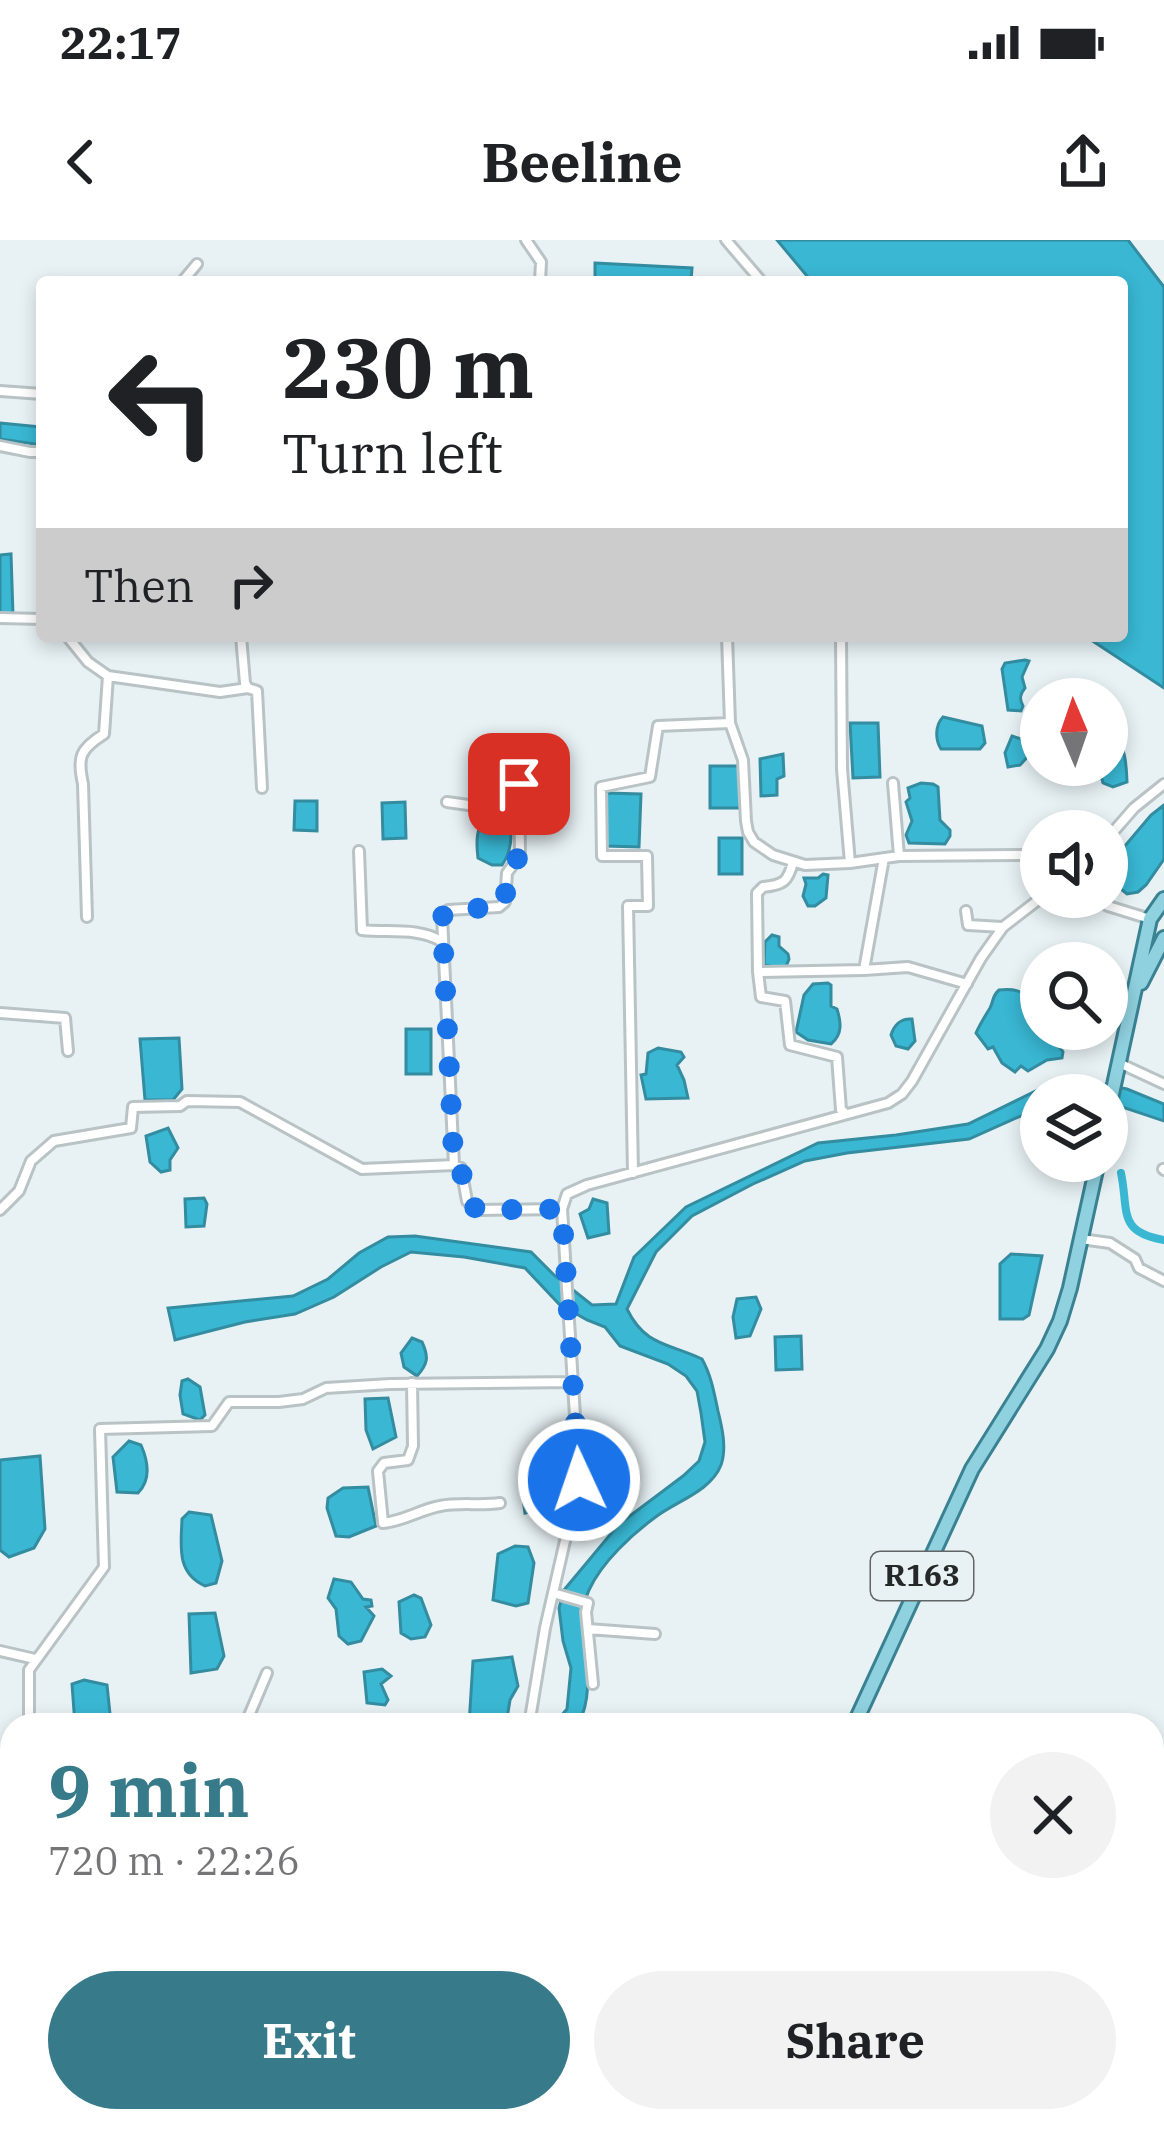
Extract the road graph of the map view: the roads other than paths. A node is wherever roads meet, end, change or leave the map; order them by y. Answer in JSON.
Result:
{"nodes":[{"id":1,"x":526,"y":240,"type":"edge"},
{"id":2,"x":726,"y":240,"type":"edge"},
{"id":3,"x":197,"y":264,"type":"dead end"},
{"id":4,"x":187,"y":276,"type":"edge"},
{"id":5,"x":540,"y":276,"type":"edge"},
{"id":6,"x":757,"y":276,"type":"edge"},
{"id":7,"x":0,"y":391,"type":"edge"},
{"id":8,"x":36,"y":394,"type":"edge"},
{"id":9,"x":0,"y":446,"type":"edge"},
{"id":10,"x":36,"y":452,"type":"edge"},
{"id":11,"x":0,"y":618,"type":"edge"},
{"id":12,"x":36,"y":620,"type":"edge"},
{"id":13,"x":72,"y":642,"type":"edge"},
{"id":14,"x":242,"y":642,"type":"edge"},
{"id":15,"x":727,"y":642,"type":"edge"},
{"id":16,"x":841,"y":642,"type":"edge"},
{"id":17,"x":108,"y":676,"type":"junction"},
{"id":18,"x":248,"y":688,"type":"junction"},
{"id":19,"x":730,"y":724,"type":"junction"},
{"id":20,"x":892,"y":783,"type":"dead end"},
{"id":21,"x":519,"y":784,"type":"dead end"},
{"id":22,"x":1164,"y":784,"type":"edge"},
{"id":23,"x":262,"y":788,"type":"dead end"},
{"id":24,"x":447,"y":802,"type":"dead end"},
{"id":25,"x":518,"y":812,"type":"junction"},
{"id":26,"x":1128,"y":815,"type":"edge"},
{"id":27,"x":359,"y":851,"type":"dead end"},
{"id":28,"x":1020,"y":855,"type":"edge"},
{"id":29,"x":899,"y":856,"type":"junction"},
{"id":30,"x":884,"y":858,"type":"junction"},
{"id":31,"x":793,"y":862,"type":"junction"},
{"id":32,"x":850,"y":863,"type":"junction"},
{"id":33,"x":1164,"y":899,"type":"edge"},
{"id":34,"x":966,"y":911,"type":"dead end"},
{"id":35,"x":1128,"y":912,"type":"edge"},
{"id":36,"x":1020,"y":914,"type":"edge"},
{"id":37,"x":87,"y":917,"type":"dead end"},
{"id":38,"x":1150,"y":919,"type":"junction"},
{"id":39,"x":1004,"y":927,"type":"junction"},
{"id":40,"x":1164,"y":938,"type":"edge"},
{"id":41,"x":442,"y":942,"type":"junction"},
{"id":42,"x":864,"y":970,"type":"junction"},
{"id":43,"x":758,"y":973,"type":"junction"},
{"id":44,"x":967,"y":985,"type":"junction"},
{"id":45,"x":1132,"y":1000,"type":"junction"},
{"id":46,"x":0,"y":1013,"type":"edge"},
{"id":47,"x":68,"y":1051,"type":"dead end"},
{"id":48,"x":1119,"y":1063,"type":"junction"},
{"id":49,"x":1116,"y":1074,"type":"edge"},
{"id":50,"x":1164,"y":1084,"type":"edge"},
{"id":51,"x":845,"y":1113,"type":"junction"},
{"id":52,"x":454,"y":1166,"type":"junction"},
{"id":53,"x":633,"y":1173,"type":"junction"},
{"id":54,"x":1093,"y":1182,"type":"edge"},
{"id":55,"x":562,"y":1209,"type":"junction"},
{"id":56,"x":0,"y":1210,"type":"edge"},
{"id":57,"x":1081,"y":1239,"type":"junction"},
{"id":58,"x":1164,"y":1281,"type":"edge"},
{"id":59,"x":574,"y":1382,"type":"junction"},
{"id":60,"x":412,"y":1383,"type":"junction"},
{"id":61,"x":500,"y":1503,"type":"dead end"},
{"id":62,"x":557,"y":1594,"type":"junction"},
{"id":63,"x":588,"y":1629,"type":"junction"},
{"id":64,"x":656,"y":1634,"type":"dead end"},
{"id":65,"x":0,"y":1652,"type":"edge"},
{"id":66,"x":34,"y":1660,"type":"junction"},
{"id":67,"x":267,"y":1673,"type":"dead end"},
{"id":68,"x":593,"y":1684,"type":"dead end"},
{"id":69,"x":29,"y":1713,"type":"edge"},
{"id":70,"x":249,"y":1713,"type":"edge"},
{"id":71,"x":532,"y":1713,"type":"edge"},
{"id":72,"x":860,"y":1713,"type":"edge"}],
"edges":[{"from":1,"to":5,"type":"street"},
{"from":2,"to":6,"type":"street"},
{"from":3,"to":4,"type":"street"},
{"from":7,"to":8,"type":"street"},
{"from":9,"to":10,"type":"street"},
{"from":11,"to":12,"type":"street"},
{"from":13,"to":17,"type":"street"},
{"from":14,"to":18,"type":"street"},
{"from":15,"to":19,"type":"street"},
{"from":16,"to":32,"type":"street"},
{"from":17,"to":18,"type":"street"},
{"from":17,"to":37,"type":"street"},
{"from":18,"to":23,"type":"street"},
{"from":19,"to":31,"type":"street"},
{"from":19,"to":53,"type":"street"},
{"from":20,"to":29,"type":"street"},
{"from":21,"to":25,"type":"street"},
{"from":22,"to":26,"type":"street"},
{"from":24,"to":25,"type":"street"},
{"from":25,"to":41,"type":"street"},
{"from":27,"to":41,"type":"street"},
{"from":28,"to":29,"type":"street"},
{"from":29,"to":30,"type":"street"},
{"from":30,"to":32,"type":"street"},
{"from":30,"to":42,"type":"street"},
{"from":31,"to":32,"type":"street"},
{"from":31,"to":43,"type":"street"},
{"from":33,"to":38,"type":"main road"},
{"from":34,"to":39,"type":"street"},
{"from":35,"to":38,"type":"street"},
{"from":36,"to":39,"type":"street"},
{"from":38,"to":45,"type":"main road"},
{"from":39,"to":44,"type":"street"},
{"from":40,"to":45,"type":"main road"},
{"from":41,"to":52,"type":"street"},
{"from":42,"to":43,"type":"street"},
{"from":42,"to":44,"type":"street"},
{"from":43,"to":51,"type":"street"},
{"from":44,"to":51,"type":"street"},
{"from":45,"to":48,"type":"main road"},
{"from":46,"to":47,"type":"street"},
{"from":48,"to":49,"type":"main road"},
{"from":48,"to":50,"type":"street"},
{"from":51,"to":53,"type":"street"},
{"from":52,"to":55,"type":"street"},
{"from":52,"to":56,"type":"street"},
{"from":53,"to":55,"type":"street"},
{"from":54,"to":57,"type":"main road","number":"R163"},
{"from":55,"to":59,"type":"street"},
{"from":57,"to":58,"type":"street"},
{"from":57,"to":72,"type":"main road","number":"R163"},
{"from":59,"to":60,"type":"street"},
{"from":59,"to":62,"type":"street"},
{"from":60,"to":61,"type":"street"},
{"from":60,"to":66,"type":"street"},
{"from":62,"to":63,"type":"street"},
{"from":62,"to":71,"type":"street"},
{"from":63,"to":64,"type":"street"},
{"from":63,"to":68,"type":"street"},
{"from":65,"to":66,"type":"street"},
{"from":66,"to":69,"type":"street"},
{"from":67,"to":70,"type":"street"}]}
